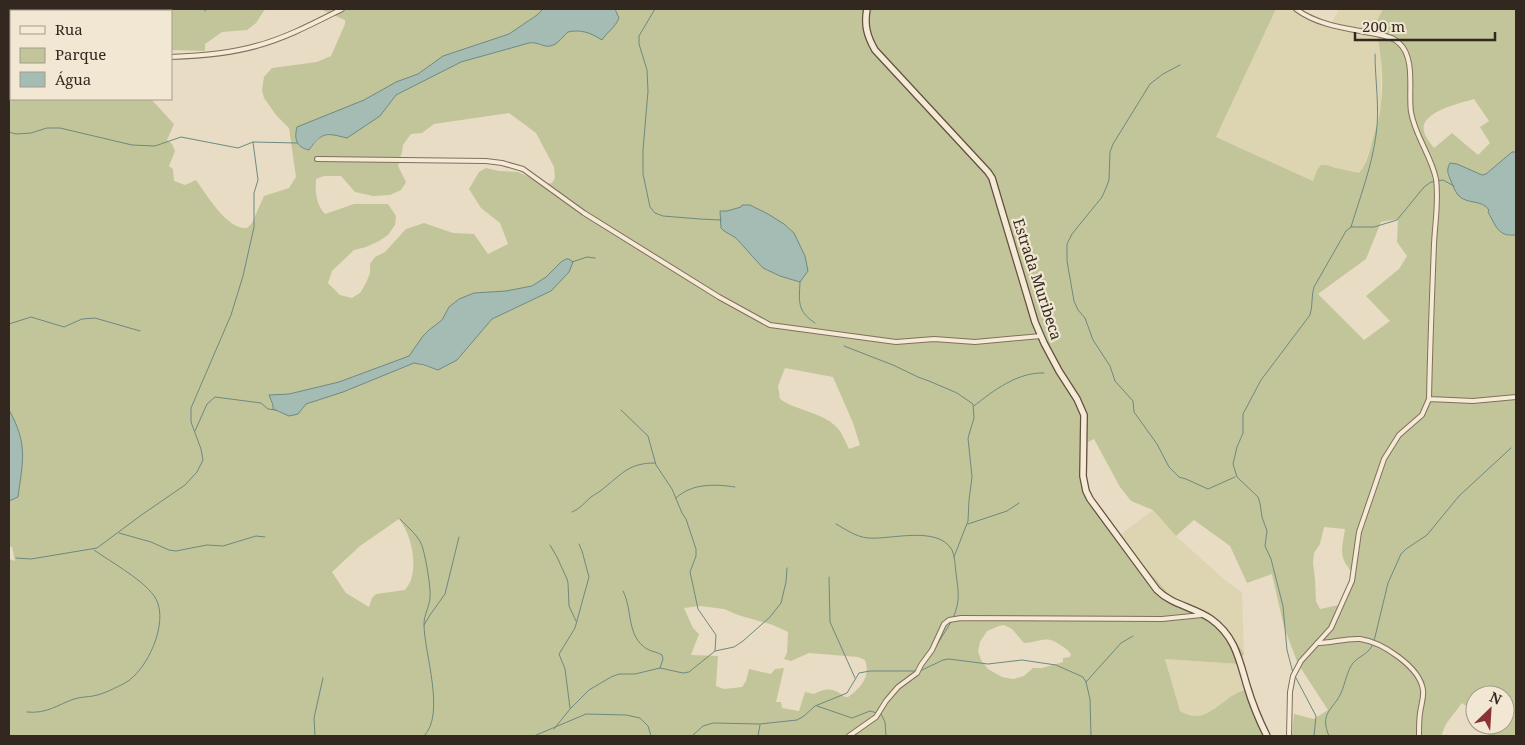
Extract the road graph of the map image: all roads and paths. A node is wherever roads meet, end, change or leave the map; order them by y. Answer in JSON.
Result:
{"nodes":[{"id":1,"x":342,"y":9,"type":"edge"},
{"id":2,"x":867,"y":9,"type":"edge"},
{"id":3,"x":1296,"y":9,"type":"edge"},
{"id":4,"x":172,"y":57,"type":"edge"},
{"id":5,"x":317,"y":159,"type":"dead end"},
{"id":6,"x":1041,"y":336,"type":"junction"},
{"id":7,"x":1516,"y":397,"type":"edge"},
{"id":8,"x":1429,"y":399,"type":"junction"},
{"id":9,"x":1203,"y":614,"type":"junction"},
{"id":10,"x":1317,"y":643,"type":"junction"},
{"id":11,"x":849,"y":736,"type":"edge"},
{"id":12,"x":1267,"y":736,"type":"edge"},
{"id":13,"x":1289,"y":736,"type":"edge"},
{"id":14,"x":1419,"y":736,"type":"edge"}],
"edges":[{"from":1,"to":4,"type":"street"},
{"from":2,"to":6,"type":"street","name":"Estrada Muribeca"},
{"from":3,"to":8,"type":"street"},
{"from":5,"to":6,"type":"street"},
{"from":6,"to":9,"type":"street","name":"Estrada Muribeca"},
{"from":7,"to":8,"type":"street"},
{"from":8,"to":10,"type":"street"},
{"from":9,"to":11,"type":"street"},
{"from":9,"to":12,"type":"street","name":"Estrada Muribeca"},
{"from":10,"to":13,"type":"street"},
{"from":10,"to":14,"type":"street"}]}
